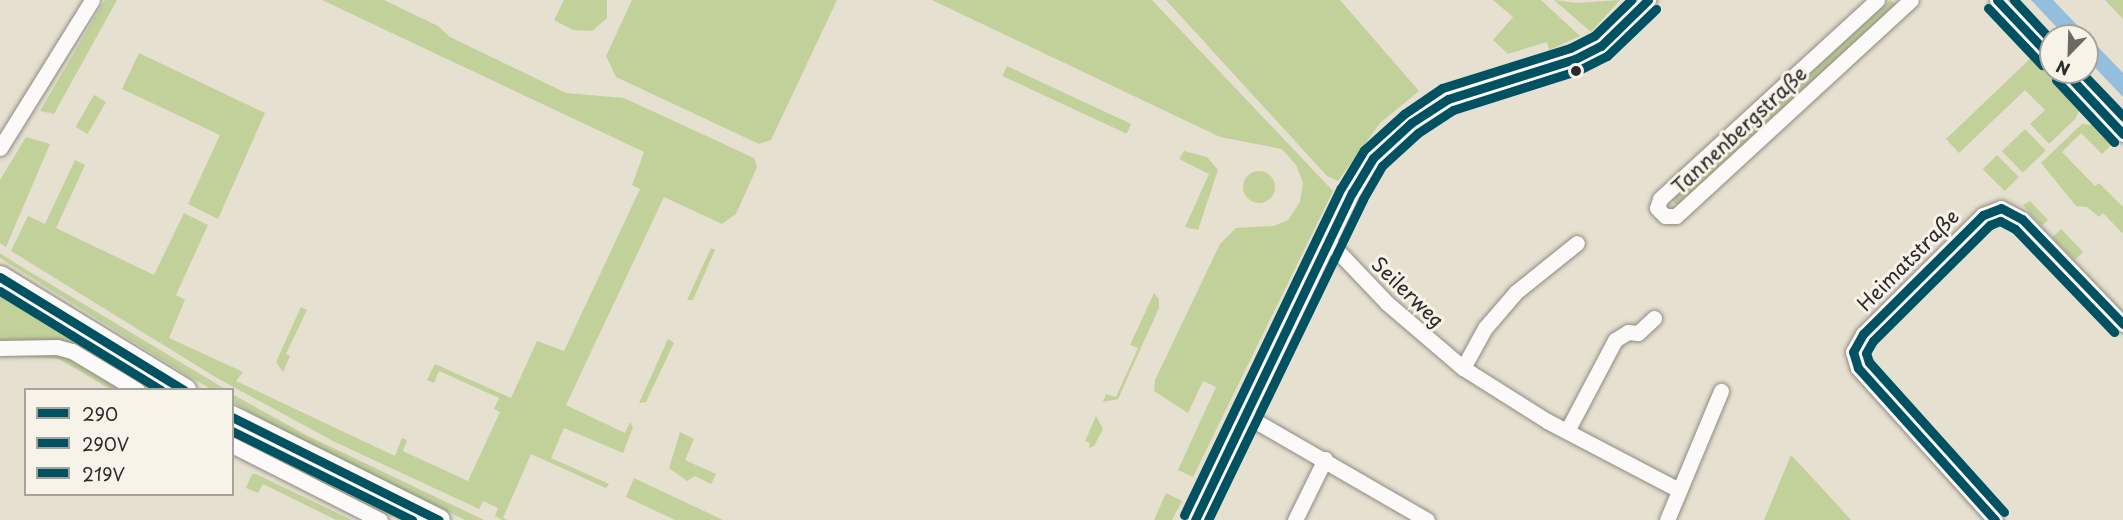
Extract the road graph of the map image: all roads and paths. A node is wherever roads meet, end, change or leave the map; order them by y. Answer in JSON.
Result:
{"nodes":[{"id":1,"x":92,"y":0,"type":"edge"},
{"id":2,"x":1648,"y":0,"type":"edge"},
{"id":3,"x":1877,"y":0,"type":"edge"},
{"id":4,"x":1911,"y":0,"type":"edge"},
{"id":5,"x":1997,"y":0,"type":"edge"},
{"id":6,"x":2039,"y":44,"type":"edge"},
{"id":7,"x":2076,"y":84,"type":"edge"},
{"id":8,"x":2123,"y":134,"type":"edge"},
{"id":9,"x":0,"y":148,"type":"edge"},
{"id":10,"x":1329,"y":242,"type":"junction"},
{"id":11,"x":1577,"y":243,"type":"dead end"},
{"id":12,"x":0,"y":277,"type":"edge"},
{"id":13,"x":1654,"y":318,"type":"dead end"},
{"id":14,"x":2123,"y":324,"type":"edge"},
{"id":15,"x":0,"y":348,"type":"edge"},
{"id":16,"x":1463,"y":368,"type":"junction"},
{"id":17,"x":134,"y":388,"type":"edge"},
{"id":18,"x":182,"y":388,"type":"edge"},
{"id":19,"x":1721,"y":391,"type":"dead end"},
{"id":20,"x":1245,"y":415,"type":"junction"},
{"id":21,"x":234,"y":418,"type":"edge"},
{"id":22,"x":1567,"y":431,"type":"junction"},
{"id":23,"x":234,"y":446,"type":"edge"},
{"id":24,"x":1325,"y":459,"type":"junction"},
{"id":25,"x":1678,"y":490,"type":"junction"},
{"id":26,"x":380,"y":520,"type":"edge"},
{"id":27,"x":439,"y":520,"type":"edge"},
{"id":28,"x":1195,"y":520,"type":"edge"},
{"id":29,"x":1295,"y":520,"type":"edge"},
{"id":30,"x":1427,"y":520,"type":"edge"},
{"id":31,"x":1667,"y":520,"type":"edge"},
{"id":32,"x":1995,"y":520,"type":"edge"}],
"edges":[{"from":1,"to":9,"type":"street"},
{"from":2,"to":10,"type":"street"},
{"from":3,"to":4,"type":"street","name":"Tannenbergstraße"},
{"from":5,"to":6,"type":"street"},
{"from":7,"to":8,"type":"street"},
{"from":10,"to":16,"type":"street","name":"Seilerweg"},
{"from":10,"to":20,"type":"street"},
{"from":11,"to":16,"type":"street"},
{"from":12,"to":18,"type":"main road"},
{"from":13,"to":22,"type":"street"},
{"from":14,"to":32,"type":"street","name":"Heimatstraße"},
{"from":15,"to":17,"type":"street"},
{"from":16,"to":22,"type":"street","name":"Seilerweg"},
{"from":19,"to":25,"type":"street"},
{"from":20,"to":24,"type":"street"},
{"from":20,"to":28,"type":"street"},
{"from":21,"to":27,"type":"main road"},
{"from":22,"to":25,"type":"street","name":"Seilerweg"},
{"from":23,"to":26,"type":"street"},
{"from":24,"to":29,"type":"street"},
{"from":24,"to":30,"type":"street"},
{"from":25,"to":31,"type":"street"}]}
